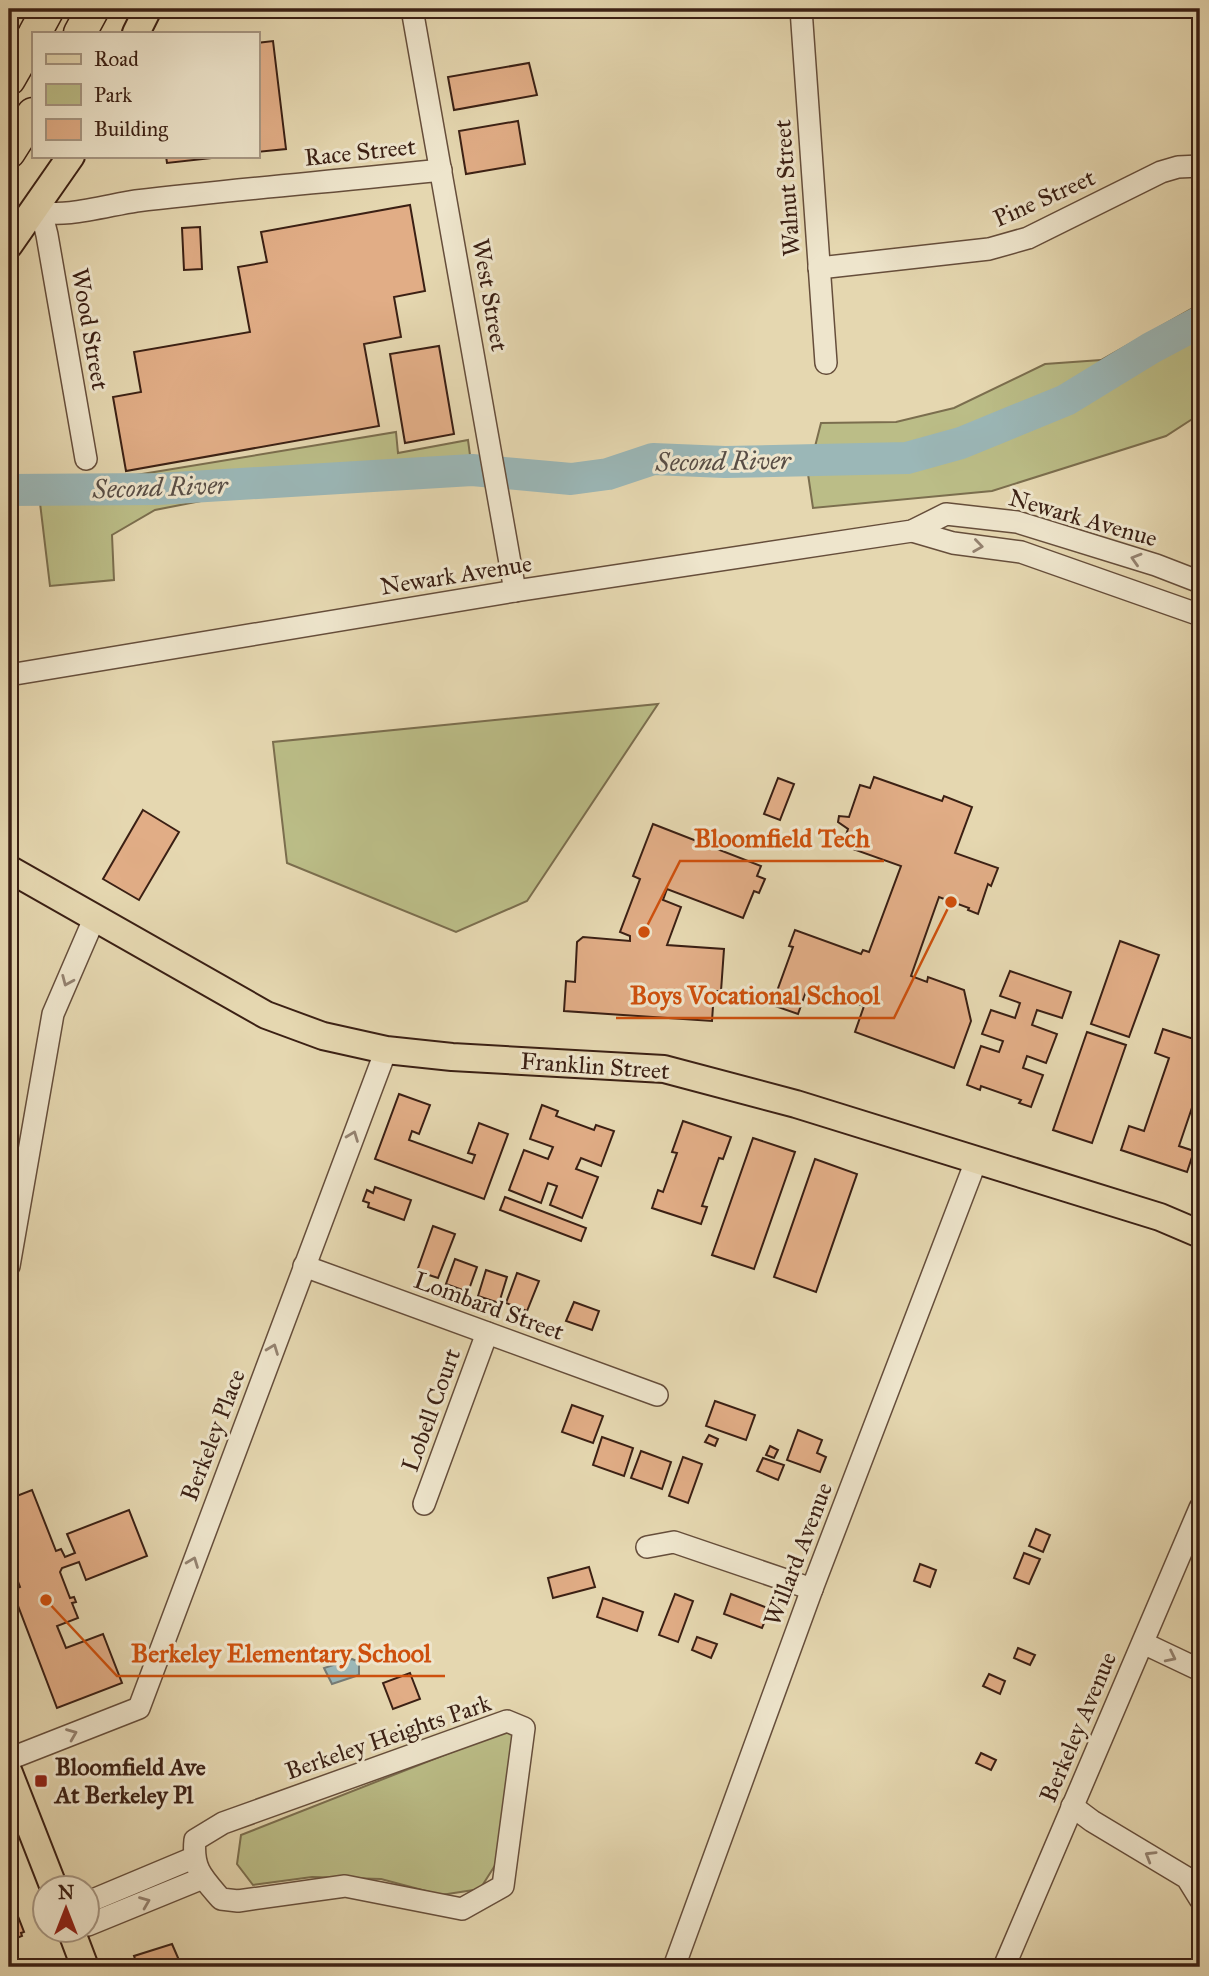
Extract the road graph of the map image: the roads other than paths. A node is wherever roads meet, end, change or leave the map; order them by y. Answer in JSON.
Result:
{"nodes":[{"id":1,"x":48,"y":9,"type":"edge"},
{"id":2,"x":93,"y":9,"type":"edge"},
{"id":3,"x":148,"y":9,"type":"edge"},
{"id":4,"x":412,"y":9,"type":"edge"},
{"id":5,"x":800,"y":9,"type":"edge"},
{"id":6,"x":36,"y":32,"type":"edge"},
{"id":7,"x":81,"y":32,"type":"edge"},
{"id":8,"x":136,"y":32,"type":"edge"},
{"id":9,"x":32,"y":39,"type":"edge"},
{"id":10,"x":9,"y":79,"type":"edge"},
{"id":11,"x":32,"y":116,"type":"edge"},
{"id":12,"x":9,"y":152,"type":"edge"},
{"id":13,"x":70,"y":158,"type":"edge"},
{"id":14,"x":1200,"y":166,"type":"edge"},
{"id":15,"x":441,"y":170,"type":"junction"},
{"id":16,"x":35,"y":210,"type":"junction"},
{"id":17,"x":9,"y":245,"type":"edge"},
{"id":18,"x":819,"y":268,"type":"junction"},
{"id":19,"x":826,"y":363,"type":"dead end"},
{"id":20,"x":86,"y":459,"type":"dead end"},
{"id":21,"x":912,"y":531,"type":"junction"},
{"id":22,"x":1200,"y":582,"type":"edge"},
{"id":23,"x":515,"y":591,"type":"junction"},
{"id":24,"x":1200,"y":615,"type":"edge"},
{"id":25,"x":9,"y":675,"type":"edge"},
{"id":26,"x":9,"y":869,"type":"edge"},
{"id":27,"x":94,"y":919,"type":"junction"},
{"id":28,"x":386,"y":1050,"type":"junction"},
{"id":29,"x":976,"y":1161,"type":"junction"},
{"id":30,"x":1200,"y":1234,"type":"edge"},
{"id":31,"x":9,"y":1266,"type":"edge"},
{"id":32,"x":304,"y":1266,"type":"junction"},
{"id":33,"x":487,"y":1333,"type":"junction"},
{"id":34,"x":657,"y":1395,"type":"dead end"},
{"id":35,"x":424,"y":1504,"type":"dead end"},
{"id":36,"x":1200,"y":1508,"type":"edge"},
{"id":37,"x":647,"y":1547,"type":"dead end"},
{"id":38,"x":812,"y":1589,"type":"junction"},
{"id":39,"x":1143,"y":1643,"type":"junction"},
{"id":40,"x":1200,"y":1670,"type":"edge"},
{"id":41,"x":9,"y":1759,"type":"edge"},
{"id":42,"x":9,"y":1773,"type":"edge"},
{"id":43,"x":1072,"y":1807,"type":"junction"},
{"id":44,"x":193,"y":1858,"type":"junction"},
{"id":45,"x":49,"y":1874,"type":"edge"},
{"id":46,"x":203,"y":1878,"type":"junction"},
{"id":47,"x":102,"y":1896,"type":"edge"},
{"id":48,"x":1200,"y":1899,"type":"edge"},
{"id":49,"x":102,"y":1919,"type":"edge"},
{"id":50,"x":80,"y":1944,"type":"edge"},
{"id":51,"x":1007,"y":1966,"type":"edge"},
{"id":52,"x":85,"y":1967,"type":"edge"},
{"id":53,"x":674,"y":1967,"type":"edge"}],
"edges":[{"from":1,"to":6,"type":"highway"},
{"from":2,"to":7,"type":"highway"},
{"from":3,"to":8,"type":"main road"},
{"from":4,"to":15,"type":"street","name":"West Street"},
{"from":5,"to":18,"type":"street","name":"Walnut Street"},
{"from":9,"to":10,"type":"highway"},
{"from":11,"to":12,"type":"highway"},
{"from":13,"to":16,"type":"main road"},
{"from":14,"to":18,"type":"street","name":"Pine Street"},
{"from":15,"to":16,"type":"street","name":"Race Street"},
{"from":15,"to":23,"type":"street","name":"West Street"},
{"from":16,"to":17,"type":"main road"},
{"from":16,"to":20,"type":"street","name":"Wood Street"},
{"from":18,"to":19,"type":"street","name":"Walnut Street"},
{"from":22,"to":21,"type":"street","name":"Newark Avenue","one_way":true},
{"from":21,"to":23,"type":"street","name":"Newark Avenue"},
{"from":21,"to":24,"type":"street","name":"Newark Avenue","one_way":true},
{"from":23,"to":25,"type":"street","name":"Newark Avenue"},
{"from":26,"to":27,"type":"main road","name":"Franklin Street"},
{"from":27,"to":28,"type":"main road","name":"Franklin Street"},
{"from":27,"to":31,"type":"street","one_way":true},
{"from":28,"to":29,"type":"main road","name":"Franklin Street"},
{"from":32,"to":28,"type":"street","name":"Berkeley Place","one_way":true},
{"from":29,"to":30,"type":"main road","name":"Franklin Street"},
{"from":29,"to":38,"type":"street","name":"Willard Avenue"},
{"from":32,"to":33,"type":"street","name":"Lombard Street"},
{"from":41,"to":32,"type":"street","name":"Berkeley Place","one_way":true},
{"from":33,"to":34,"type":"street","name":"Lombard Street"},
{"from":33,"to":35,"type":"street","name":"Lobell Court"},
{"from":36,"to":39,"type":"street","name":"Berkeley Avenue"},
{"from":37,"to":38,"type":"street"},
{"from":38,"to":53,"type":"street","name":"Willard Avenue"},
{"from":39,"to":40,"type":"street","one_way":true},
{"from":39,"to":43,"type":"street","name":"Berkeley Avenue"},
{"from":42,"to":45,"type":"main road"},
{"from":48,"to":43,"type":"street","one_way":true},
{"from":43,"to":51,"type":"street","name":"Berkeley Avenue"},
{"from":44,"to":46,"type":"street","name":"Berkeley Heights Park"},
{"from":44,"to":46,"type":"street","name":"Berkeley Heights Park"},
{"from":44,"to":47,"type":"street"},
{"from":49,"to":46,"type":"street","one_way":true},
{"from":50,"to":52,"type":"main road"}]}
